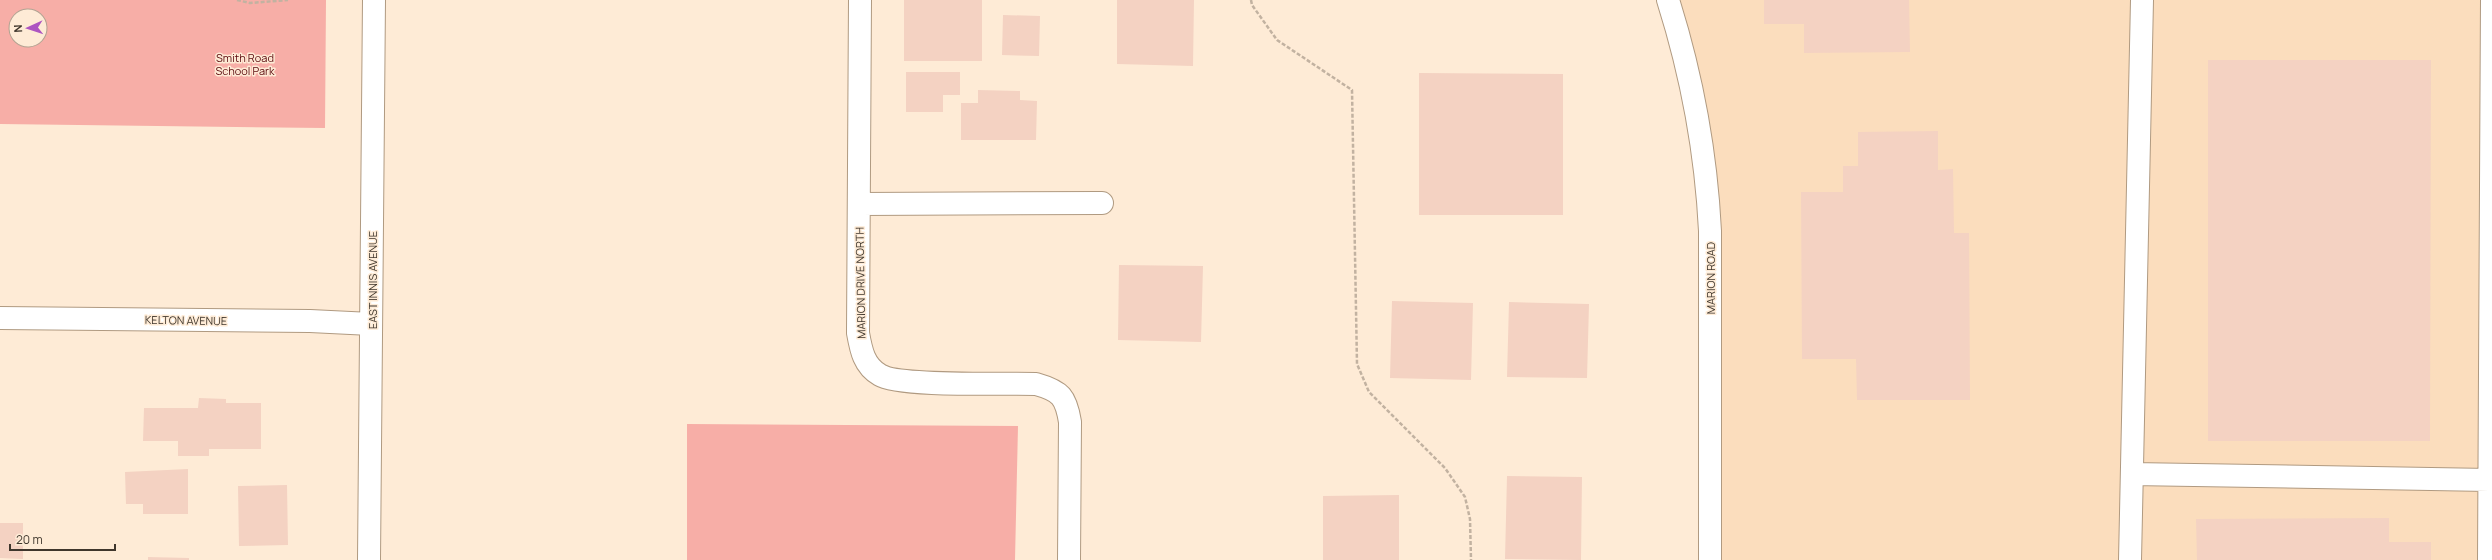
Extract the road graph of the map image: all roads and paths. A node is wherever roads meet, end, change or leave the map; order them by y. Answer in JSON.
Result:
{"nodes":[{"id":1,"x":237,"y":0,"type":"edge"},
{"id":2,"x":288,"y":0,"type":"edge"},
{"id":3,"x":374,"y":0,"type":"edge"},
{"id":4,"x":860,"y":0,"type":"edge"},
{"id":5,"x":1251,"y":0,"type":"edge"},
{"id":6,"x":1668,"y":0,"type":"edge"},
{"id":7,"x":2142,"y":0,"type":"edge"},
{"id":8,"x":2492,"y":0,"type":"edge"},
{"id":9,"x":1102,"y":203,"type":"dead end"},
{"id":10,"x":859,"y":204,"type":"junction"},
{"id":11,"x":0,"y":318,"type":"edge"},
{"id":12,"x":371,"y":324,"type":"junction"},
{"id":13,"x":2132,"y":474,"type":"junction"},
{"id":14,"x":2490,"y":480,"type":"junction"},
{"id":15,"x":369,"y":560,"type":"edge"},
{"id":16,"x":1069,"y":560,"type":"edge"},
{"id":17,"x":1471,"y":560,"type":"edge"},
{"id":18,"x":1710,"y":560,"type":"edge"},
{"id":19,"x":2130,"y":560,"type":"edge"},
{"id":20,"x":2489,"y":560,"type":"edge"}],
"edges":[{"from":1,"to":2,"type":"path"},
{"from":3,"to":12,"type":"street","name":"EAST INNIS AVENUE"},
{"from":4,"to":10,"type":"street","name":"MARION DRIVE NORTH"},
{"from":5,"to":17,"type":"path"},
{"from":6,"to":18,"type":"street","name":"MARION ROAD"},
{"from":7,"to":13,"type":"street"},
{"from":8,"to":14,"type":"street"},
{"from":9,"to":10,"type":"street"},
{"from":10,"to":16,"type":"street","name":"MARION DRIVE NORTH"},
{"from":11,"to":12,"type":"street","name":"KELTON AVENUE"},
{"from":12,"to":15,"type":"street","name":"EAST INNIS AVENUE"},
{"from":13,"to":14,"type":"street"},
{"from":13,"to":19,"type":"street"},
{"from":14,"to":20,"type":"street"}]}
